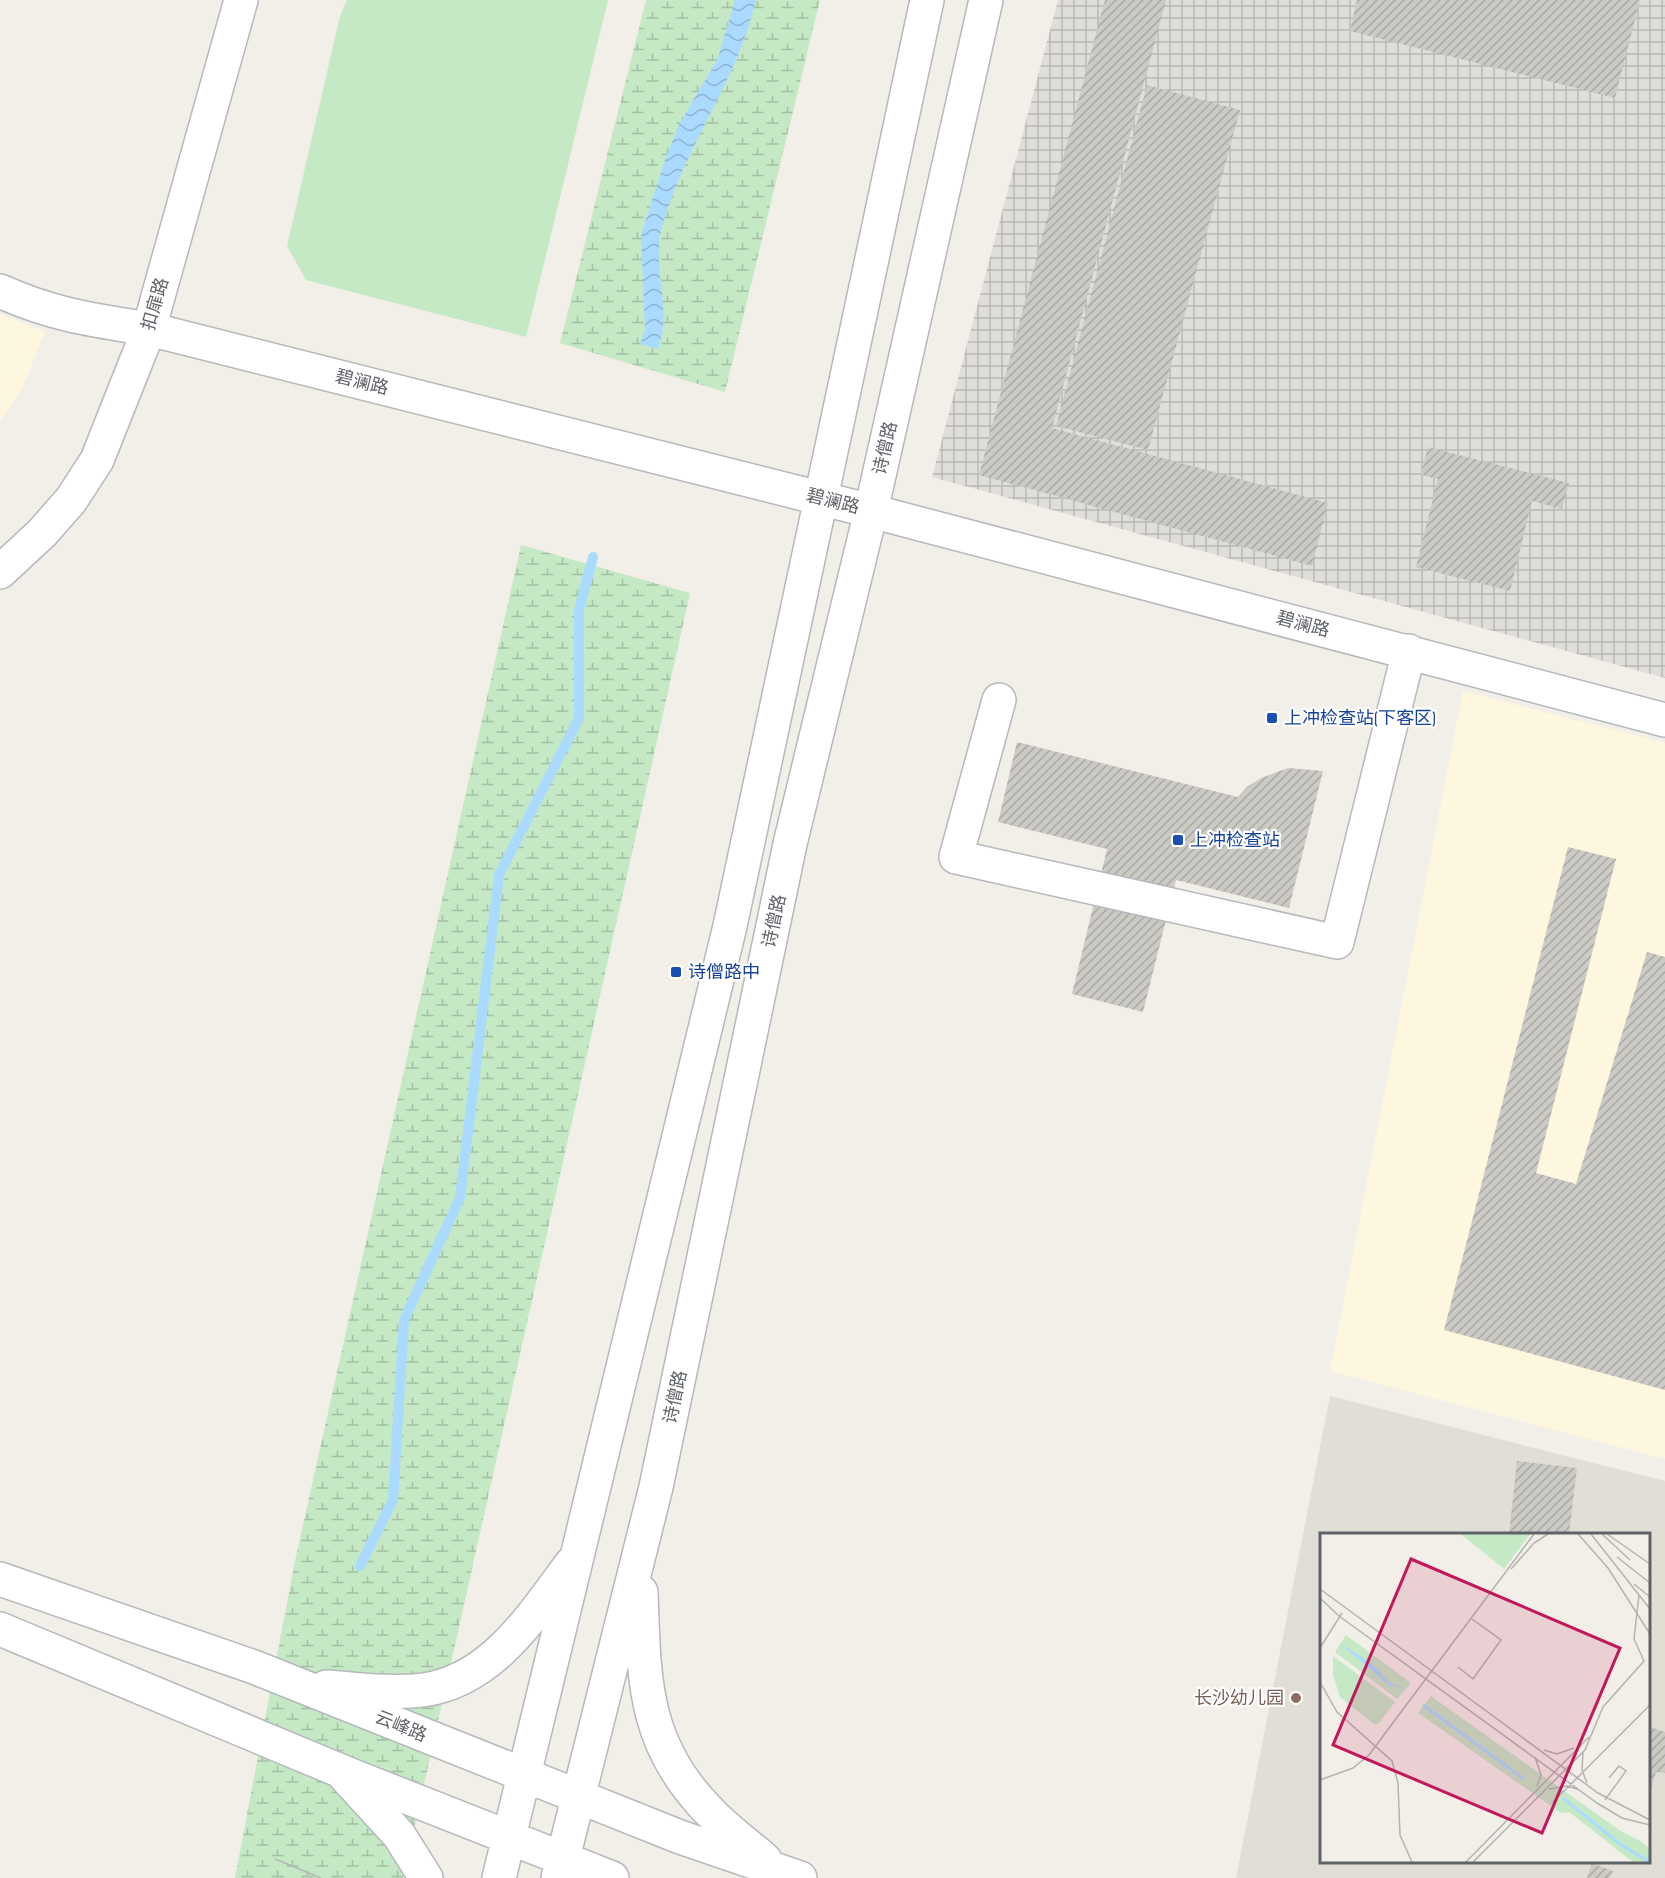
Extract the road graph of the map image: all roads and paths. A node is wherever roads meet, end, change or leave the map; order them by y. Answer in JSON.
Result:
{"nodes":[{"id":1,"x":241,"y":0,"type":"edge"},
{"id":2,"x":927,"y":0,"type":"edge"},
{"id":3,"x":986,"y":0,"type":"edge"},
{"id":4,"x":0,"y":291,"type":"edge"},
{"id":5,"x":148,"y":329,"type":"junction"},
{"id":6,"x":822,"y":498,"type":"junction"},
{"id":7,"x":871,"y":511,"type":"junction"},
{"id":8,"x":0,"y":572,"type":"edge"},
{"id":9,"x":1409,"y":651,"type":"junction"},
{"id":10,"x":999,"y":700,"type":"dead end"},
{"id":11,"x":1665,"y":720,"type":"edge"},
{"id":12,"x":640,"y":1551,"type":"junction"},
{"id":13,"x":579,"y":1553,"type":"junction"},
{"id":14,"x":0,"y":1579,"type":"edge"},
{"id":15,"x":0,"y":1629,"type":"edge"},
{"id":16,"x":298,"y":1685,"type":"junction"},
{"id":17,"x":338,"y":1769,"type":"junction"},
{"id":18,"x":526,"y":1776,"type":"junction"},
{"id":19,"x":578,"y":1797,"type":"junction"},
{"id":20,"x":511,"y":1837,"type":"junction"},
{"id":21,"x":560,"y":1869,"type":"edge"},
{"id":22,"x":789,"y":1874,"type":"edge"},
{"id":23,"x":426,"y":1878,"type":"edge"},
{"id":24,"x":499,"y":1878,"type":"edge"},
{"id":25,"x":612,"y":1878,"type":"edge"}],
"edges":[{"from":1,"to":5,"type":"street","name":"扣扉路"},
{"from":2,"to":6,"type":"street"},
{"from":3,"to":7,"type":"street","name":"诗僧路"},
{"from":4,"to":5,"type":"street","name":"碧澜路"},
{"from":5,"to":6,"type":"street","name":"碧澜路"},
{"from":5,"to":8,"type":"street","name":"扣扉路"},
{"from":6,"to":7,"type":"street","name":"碧澜路"},
{"from":6,"to":13,"type":"street"},
{"from":7,"to":9,"type":"street","name":"碧澜路"},
{"from":7,"to":12,"type":"street","name":"诗僧路"},
{"from":9,"to":10,"type":"street"},
{"from":9,"to":11,"type":"street","name":"碧澜路"},
{"from":12,"to":19,"type":"street","name":"诗僧路"},
{"from":12,"to":22,"type":"street"},
{"from":13,"to":16,"type":"street"},
{"from":13,"to":18,"type":"street"},
{"from":14,"to":16,"type":"street","name":"云峰路"},
{"from":15,"to":17,"type":"street"},
{"from":16,"to":18,"type":"street","name":"云峰路"},
{"from":17,"to":20,"type":"street"},
{"from":17,"to":23,"type":"street"},
{"from":18,"to":19,"type":"street","name":"云峰路"},
{"from":18,"to":20,"type":"street"},
{"from":19,"to":21,"type":"street","name":"诗僧路"},
{"from":19,"to":22,"type":"street","name":"云峰路"},
{"from":20,"to":21,"type":"street"},
{"from":20,"to":24,"type":"street"},
{"from":21,"to":25,"type":"street"}]}
